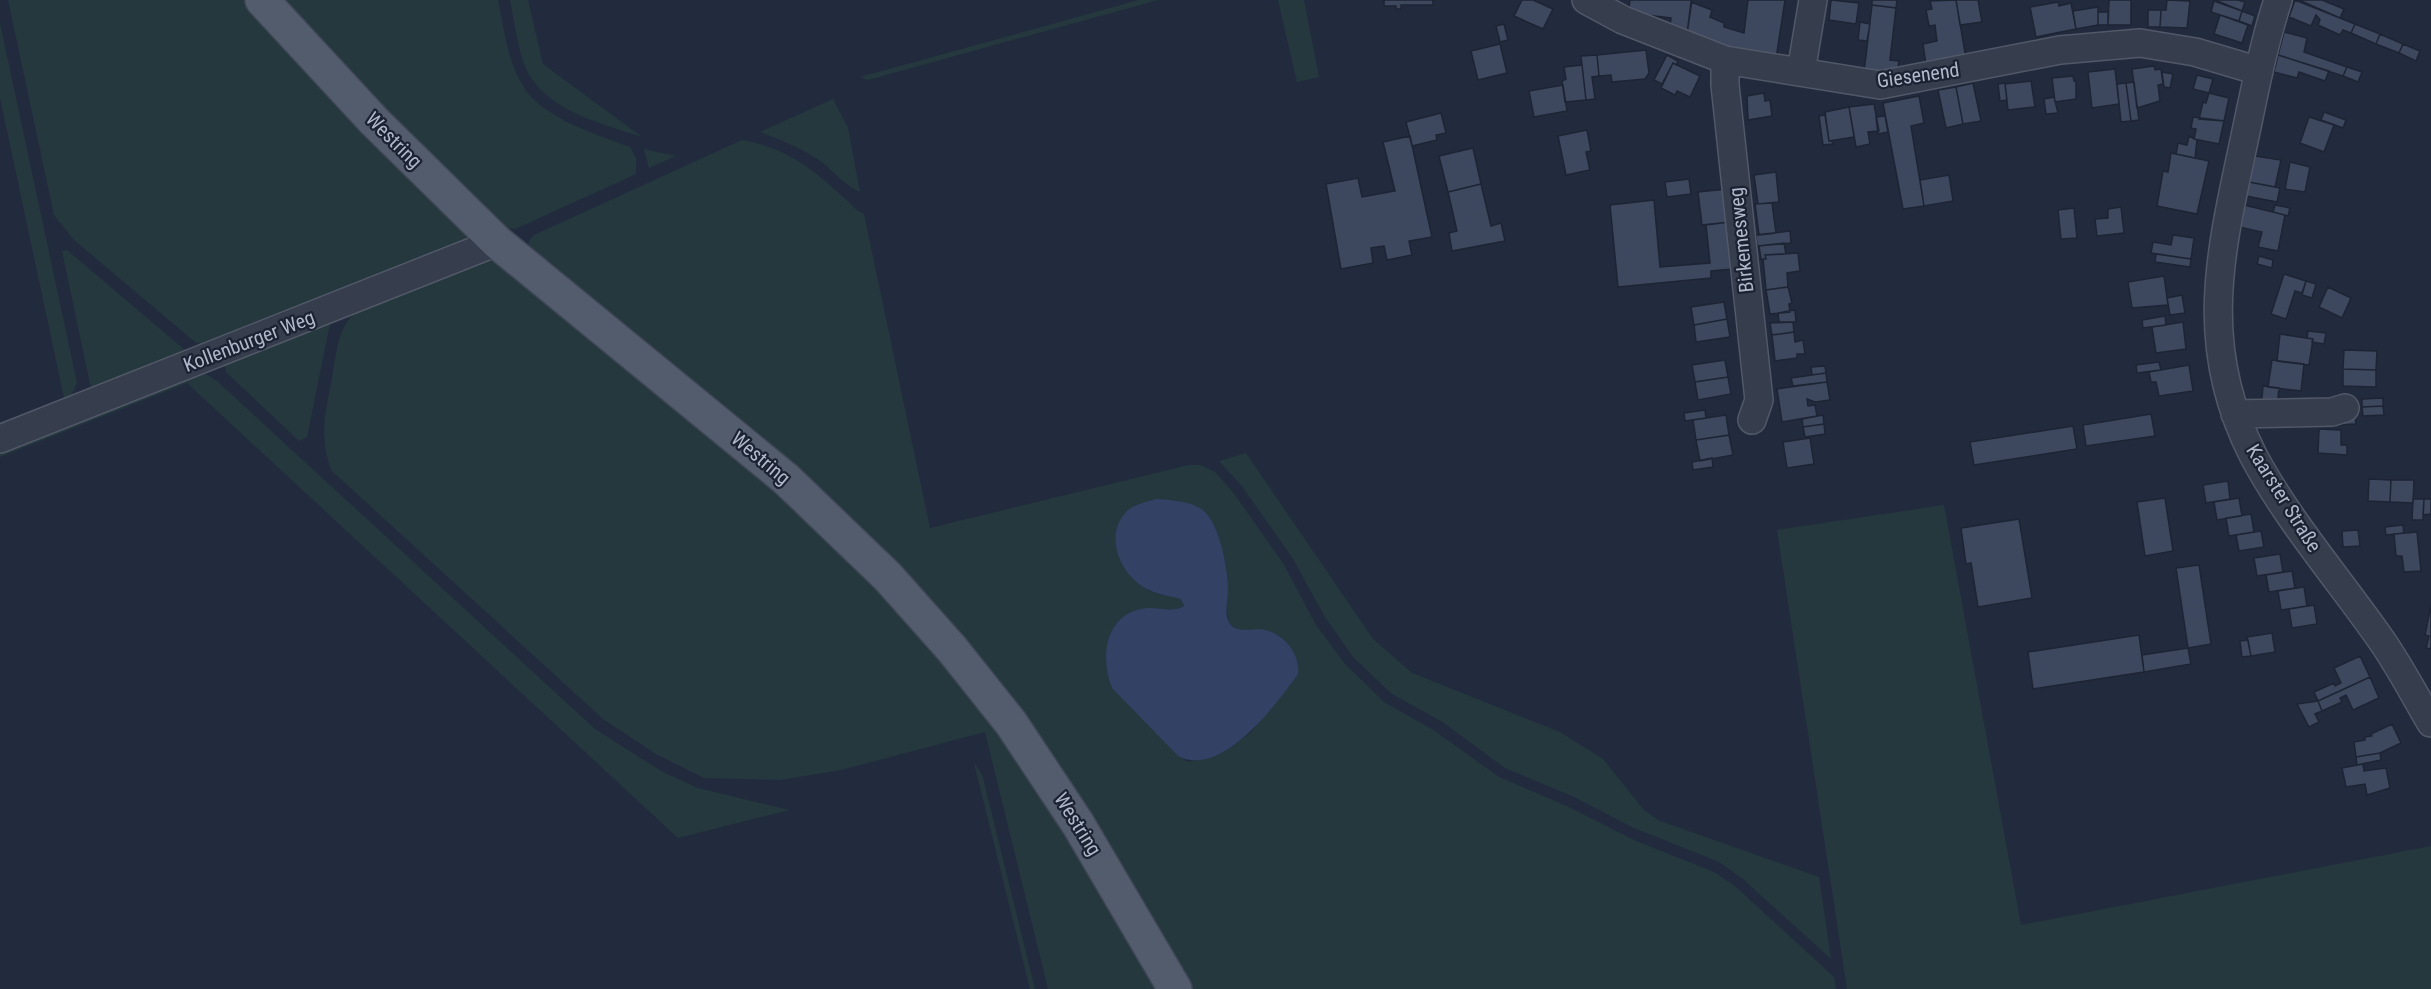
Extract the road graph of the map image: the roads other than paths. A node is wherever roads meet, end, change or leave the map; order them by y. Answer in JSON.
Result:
{"nodes":[{"id":1,"x":262,"y":0,"type":"edge"},
{"id":2,"x":1586,"y":0,"type":"edge"},
{"id":3,"x":1813,"y":0,"type":"edge"},
{"id":4,"x":2278,"y":0,"type":"edge"},
{"id":5,"x":1725,"y":60,"type":"junction"},
{"id":6,"x":2259,"y":71,"type":"junction"},
{"id":7,"x":1801,"y":72,"type":"junction"},
{"id":8,"x":497,"y":242,"type":"junction"},
{"id":9,"x":2345,"y":408,"type":"dead end"},
{"id":10,"x":2235,"y":414,"type":"junction"},
{"id":11,"x":1752,"y":420,"type":"dead end"},
{"id":12,"x":0,"y":440,"type":"edge"},
{"id":13,"x":2431,"y":723,"type":"edge"},
{"id":14,"x":1175,"y":989,"type":"edge"}],
"edges":[{"from":1,"to":8,"type":"main road","name":"Westring"},
{"from":2,"to":5,"type":"street","name":"Giesenend"},
{"from":3,"to":7,"type":"street"},
{"from":4,"to":6,"type":"street","name":"Kaarster Straße"},
{"from":5,"to":7,"type":"street","name":"Giesenend"},
{"from":5,"to":11,"type":"street","name":"Birkemesweg"},
{"from":6,"to":7,"type":"street","name":"Giesenend"},
{"from":6,"to":10,"type":"street","name":"Kaarster Straße"},
{"from":8,"to":12,"type":"street","name":"Kollenburger Weg"},
{"from":8,"to":14,"type":"main road","name":"Westring"},
{"from":9,"to":10,"type":"street"},
{"from":10,"to":13,"type":"street","name":"Kaarster Straße"}]}
